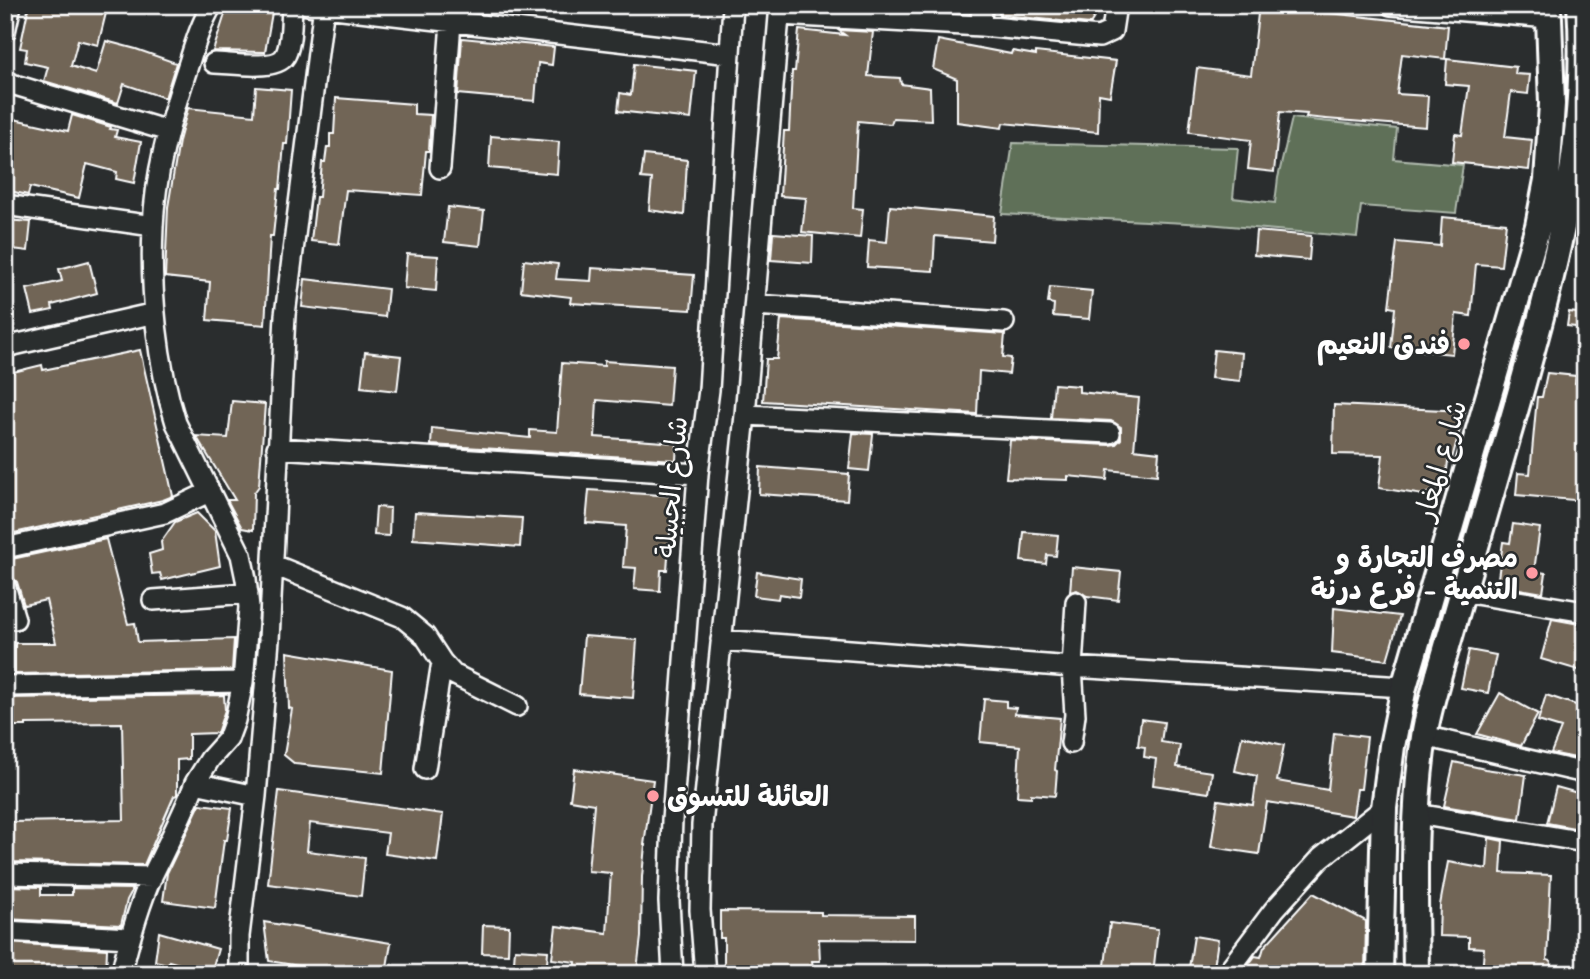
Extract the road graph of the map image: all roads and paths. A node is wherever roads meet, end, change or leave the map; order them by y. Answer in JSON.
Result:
{"nodes":[{"id":1,"x":11,"y":5,"type":"edge"},
{"id":2,"x":212,"y":5,"type":"edge"},
{"id":3,"x":292,"y":5,"type":"edge"},
{"id":4,"x":733,"y":5,"type":"edge"},
{"id":5,"x":982,"y":5,"type":"edge"},
{"id":6,"x":1116,"y":5,"type":"edge"},
{"id":7,"x":1391,"y":5,"type":"edge"},
{"id":8,"x":1580,"y":5,"type":"edge"},
{"id":9,"x":319,"y":6,"type":"edge"},
{"id":10,"x":780,"y":10,"type":"edge"},
{"id":11,"x":1548,"y":11,"type":"edge"},
{"id":12,"x":451,"y":22,"type":"junction"},
{"id":13,"x":981,"y":26,"type":"junction"},
{"id":14,"x":5,"y":32,"type":"edge"},
{"id":15,"x":730,"y":54,"type":"junction"},
{"id":16,"x":214,"y":63,"type":"dead end"},
{"id":17,"x":5,"y":82,"type":"edge"},
{"id":18,"x":1583,"y":92,"type":"edge"},
{"id":19,"x":168,"y":131,"type":"junction"},
{"id":20,"x":440,"y":168,"type":"dead end"},
{"id":21,"x":5,"y":205,"type":"edge"},
{"id":22,"x":153,"y":226,"type":"junction"},
{"id":23,"x":1528,"y":264,"type":"junction"},
{"id":24,"x":1555,"y":271,"type":"junction"},
{"id":25,"x":754,"y":305,"type":"junction"},
{"id":26,"x":155,"y":313,"type":"junction"},
{"id":27,"x":1004,"y":322,"type":"dead end"},
{"id":28,"x":5,"y":347,"type":"edge"},
{"id":29,"x":745,"y":415,"type":"junction"},
{"id":30,"x":1110,"y":433,"type":"dead end"},
{"id":31,"x":277,"y":447,"type":"junction"},
{"id":32,"x":698,"y":474,"type":"junction"},
{"id":33,"x":209,"y":492,"type":"junction"},
{"id":34,"x":5,"y":548,"type":"edge"},
{"id":35,"x":274,"y":565,"type":"junction"},
{"id":36,"x":5,"y":586,"type":"edge"},
{"id":37,"x":1463,"y":592,"type":"junction"},
{"id":38,"x":248,"y":593,"type":"junction"},
{"id":39,"x":153,"y":600,"type":"dead end"},
{"id":40,"x":1076,"y":602,"type":"dead end"},
{"id":41,"x":1585,"y":612,"type":"edge"},
{"id":42,"x":15,"y":619,"type":"dead end"},
{"id":43,"x":721,"y":640,"type":"junction"},
{"id":44,"x":442,"y":662,"type":"junction"},
{"id":45,"x":1072,"y":667,"type":"junction"},
{"id":46,"x":243,"y":682,"type":"junction"},
{"id":47,"x":5,"y":686,"type":"edge"},
{"id":48,"x":1404,"y":687,"type":"junction"},
{"id":49,"x":517,"y":706,"type":"dead end"},
{"id":50,"x":1424,"y":736,"type":"junction"},
{"id":51,"x":1071,"y":743,"type":"dead end"},
{"id":52,"x":425,"y":769,"type":"dead end"},
{"id":53,"x":1585,"y":773,"type":"edge"},
{"id":54,"x":195,"y":783,"type":"junction"},
{"id":55,"x":256,"y":796,"type":"junction"},
{"id":56,"x":1384,"y":808,"type":"junction"},
{"id":57,"x":1417,"y":814,"type":"junction"},
{"id":58,"x":1585,"y":842,"type":"edge"},
{"id":59,"x":5,"y":874,"type":"edge"},
{"id":60,"x":152,"y":877,"type":"junction"},
{"id":61,"x":1381,"y":888,"type":"junction"},
{"id":62,"x":1415,"y":888,"type":"junction"},
{"id":63,"x":5,"y":931,"type":"edge"},
{"id":64,"x":130,"y":938,"type":"junction"},
{"id":65,"x":121,"y":974,"type":"edge"},
{"id":66,"x":239,"y":974,"type":"edge"},
{"id":67,"x":673,"y":974,"type":"edge"},
{"id":68,"x":705,"y":974,"type":"edge"},
{"id":69,"x":1226,"y":974,"type":"edge"},
{"id":70,"x":1380,"y":974,"type":"edge"},
{"id":71,"x":1416,"y":974,"type":"edge"}],
"edges":[{"from":1,"to":14,"type":"street"},
{"from":2,"to":19,"type":"street"},
{"from":3,"to":16,"type":"street"},
{"from":4,"to":15,"type":"street","name":"شارع الجبيلة"},
{"from":5,"to":13,"type":"street"},
{"from":6,"to":13,"type":"street"},
{"from":7,"to":11,"type":"street"},
{"from":8,"to":18,"type":"main road","name":"شارع المغار"},
{"from":9,"to":12,"type":"street"},
{"from":9,"to":31,"type":"street"},
{"from":10,"to":13,"type":"street"},
{"from":10,"to":25,"type":"street"},
{"from":11,"to":23,"type":"main road","name":"شارع المغار"},
{"from":12,"to":15,"type":"street"},
{"from":12,"to":20,"type":"street"},
{"from":15,"to":32,"type":"street","name":"شارع الجبيلة"},
{"from":17,"to":19,"type":"street"},
{"from":18,"to":24,"type":"main road","name":"شارع المغار"},
{"from":19,"to":22,"type":"street"},
{"from":21,"to":22,"type":"street"},
{"from":22,"to":26,"type":"street"},
{"from":23,"to":24,"type":"main road"},
{"from":23,"to":48,"type":"main road","name":"شارع المغار"},
{"from":24,"to":37,"type":"main road","name":"شارع المغار"},
{"from":25,"to":27,"type":"street"},
{"from":25,"to":29,"type":"street"},
{"from":26,"to":28,"type":"street"},
{"from":26,"to":33,"type":"street"},
{"from":29,"to":30,"type":"street"},
{"from":29,"to":43,"type":"street"},
{"from":31,"to":32,"type":"street"},
{"from":31,"to":35,"type":"street"},
{"from":32,"to":67,"type":"street","name":"شارع الجبيلة"},
{"from":33,"to":34,"type":"street"},
{"from":33,"to":38,"type":"street"},
{"from":35,"to":44,"type":"street"},
{"from":35,"to":55,"type":"street"},
{"from":36,"to":42,"type":"street"},
{"from":37,"to":41,"type":"street"},
{"from":37,"to":50,"type":"main road","name":"شارع المغار"},
{"from":38,"to":39,"type":"street"},
{"from":38,"to":46,"type":"street"},
{"from":40,"to":45,"type":"street"},
{"from":43,"to":45,"type":"street"},
{"from":43,"to":68,"type":"street"},
{"from":44,"to":49,"type":"street"},
{"from":44,"to":52,"type":"street"},
{"from":45,"to":48,"type":"street"},
{"from":45,"to":51,"type":"street"},
{"from":46,"to":47,"type":"street"},
{"from":46,"to":54,"type":"street"},
{"from":48,"to":56,"type":"main road","name":"شارع المغار"},
{"from":50,"to":53,"type":"street"},
{"from":50,"to":57,"type":"main road","name":"شارع المغار"},
{"from":54,"to":55,"type":"street"},
{"from":54,"to":60,"type":"street"},
{"from":55,"to":66,"type":"street"},
{"from":56,"to":61,"type":"main road","name":"شارع المغار"},
{"from":56,"to":69,"type":"street"},
{"from":57,"to":58,"type":"street"},
{"from":57,"to":62,"type":"main road","name":"شارع المغار"},
{"from":59,"to":60,"type":"street"},
{"from":60,"to":64,"type":"street"},
{"from":61,"to":62,"type":"main road"},
{"from":61,"to":70,"type":"main road","name":"شارع المغار"},
{"from":62,"to":71,"type":"main road","name":"شارع المغار"},
{"from":63,"to":64,"type":"street"},
{"from":64,"to":65,"type":"street"}]}
